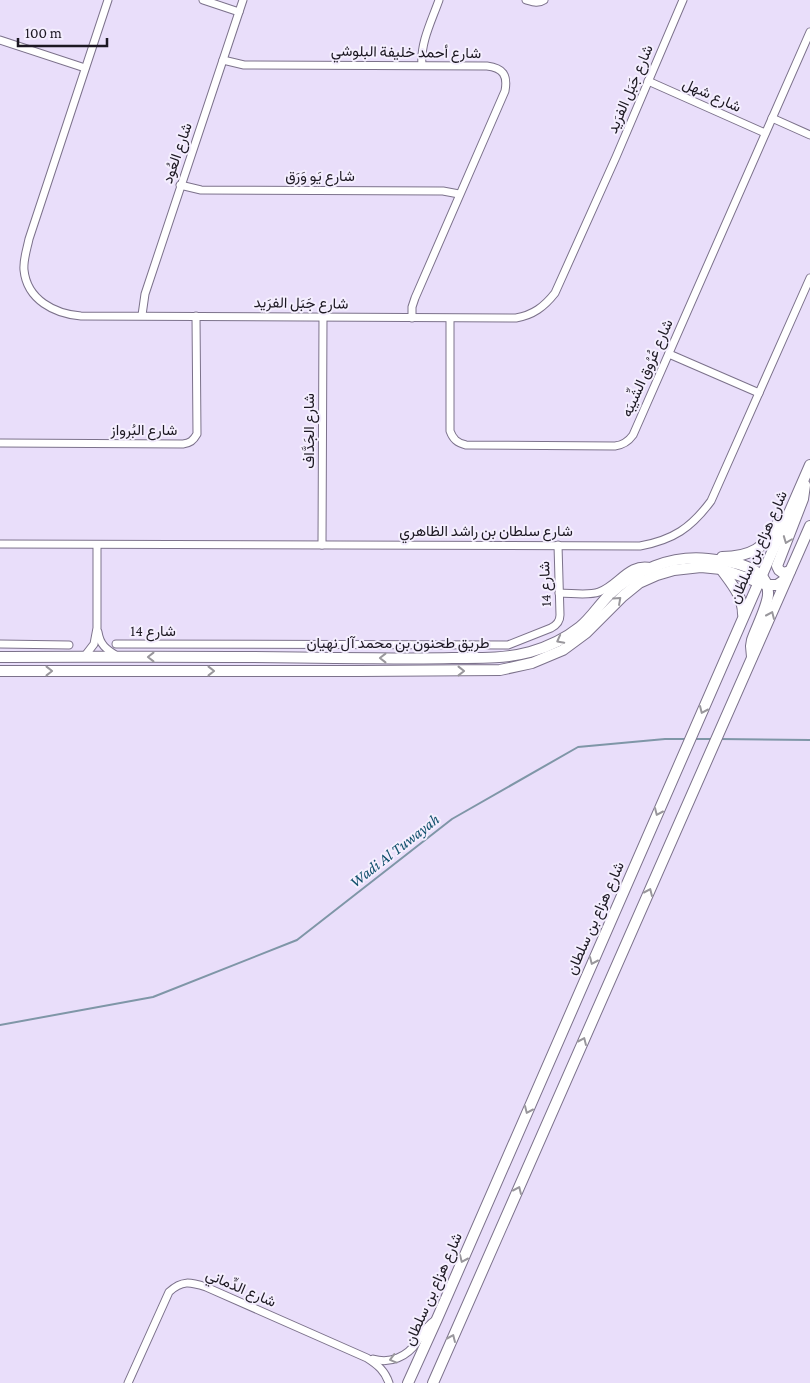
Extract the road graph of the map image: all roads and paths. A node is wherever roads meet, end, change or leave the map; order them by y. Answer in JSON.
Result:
{"nodes":[{"id":1,"x":108,"y":0,"type":"edge"},
{"id":2,"x":203,"y":0,"type":"edge"},
{"id":3,"x":242,"y":0,"type":"edge"},
{"id":4,"x":439,"y":0,"type":"edge"},
{"id":5,"x":526,"y":0,"type":"edge"},
{"id":6,"x":544,"y":0,"type":"edge"},
{"id":7,"x":683,"y":0,"type":"edge"},
{"id":8,"x":238,"y":12,"type":"junction"},
{"id":9,"x":810,"y":32,"type":"edge"},
{"id":10,"x":0,"y":40,"type":"edge"},
{"id":11,"x":223,"y":60,"type":"junction"},
{"id":12,"x":422,"y":65,"type":"junction"},
{"id":13,"x":85,"y":68,"type":"junction"},
{"id":14,"x":648,"y":81,"type":"junction"},
{"id":15,"x":772,"y":118,"type":"junction"},
{"id":16,"x":765,"y":133,"type":"junction"},
{"id":17,"x":810,"y":135,"type":"edge"},
{"id":18,"x":180,"y":185,"type":"junction"},
{"id":19,"x":459,"y":194,"type":"junction"},
{"id":20,"x":810,"y":278,"type":"edge"},
{"id":21,"x":142,"y":315,"type":"junction"},
{"id":22,"x":196,"y":316,"type":"junction"},
{"id":23,"x":323,"y":317,"type":"junction"},
{"id":24,"x":412,"y":318,"type":"junction"},
{"id":25,"x":450,"y":318,"type":"junction"},
{"id":26,"x":669,"y":354,"type":"junction"},
{"id":27,"x":759,"y":393,"type":"junction"},
{"id":28,"x":0,"y":443,"type":"edge"},
{"id":29,"x":810,"y":464,"type":"edge"},
{"id":30,"x":804,"y":477,"type":"junction"},
{"id":31,"x":810,"y":526,"type":"edge"},
{"id":32,"x":0,"y":544,"type":"edge"},
{"id":33,"x":97,"y":545,"type":"junction"},
{"id":34,"x":322,"y":545,"type":"junction"},
{"id":35,"x":558,"y":545,"type":"junction"},
{"id":36,"x":686,"y":559,"type":"junction"},
{"id":37,"x":652,"y":567,"type":"junction"},
{"id":38,"x":720,"y":569,"type":"junction"},
{"id":39,"x":789,"y":575,"type":"junction"},
{"id":40,"x":762,"y":581,"type":"junction"},
{"id":41,"x":559,"y":593,"type":"junction"},
{"id":42,"x":743,"y":618,"type":"junction"},
{"id":43,"x":97,"y":628,"type":"junction"},
{"id":44,"x":0,"y":644,"type":"edge"},
{"id":45,"x":116,"y":644,"type":"dead end"},
{"id":46,"x":69,"y":645,"type":"dead end"},
{"id":47,"x":339,"y":645,"type":"junction"},
{"id":48,"x":355,"y":646,"type":"junction"},
{"id":49,"x":0,"y":656,"type":"edge"},
{"id":50,"x":84,"y":657,"type":"junction"},
{"id":51,"x":119,"y":657,"type":"junction"},
{"id":52,"x":332,"y":658,"type":"junction"},
{"id":53,"x":358,"y":658,"type":"junction"},
{"id":54,"x":433,"y":658,"type":"junction"},
{"id":55,"x":752,"y":659,"type":"junction"},
{"id":56,"x":0,"y":671,"type":"edge"},
{"id":57,"x":360,"y":672,"type":"junction"},
{"id":58,"x":437,"y":1319,"type":"junction"},
{"id":59,"x":367,"y":1358,"type":"junction"},
{"id":60,"x":128,"y":1383,"type":"edge"},
{"id":61,"x":389,"y":1383,"type":"edge"},
{"id":62,"x":408,"y":1383,"type":"edge"},
{"id":63,"x":433,"y":1383,"type":"edge"}],
"edges":[{"from":1,"to":13,"type":"street","name":"شارع جَبَل الفرَيد"},
{"from":2,"to":8,"type":"street"},
{"from":3,"to":8,"type":"street","name":"شارع العُود"},
{"from":4,"to":12,"type":"street"},
{"from":5,"to":6,"type":"street"},
{"from":7,"to":14,"type":"street","name":"شارع جَبَل الفرَيد"},
{"from":8,"to":11,"type":"street","name":"شارع العُود"},
{"from":9,"to":15,"type":"street","name":"شارع عُرُوق الشِّيبَه"},
{"from":10,"to":13,"type":"street"},
{"from":11,"to":12,"type":"street","name":"شارع أحمد خليفة البلوشي"},
{"from":11,"to":18,"type":"street","name":"شارع العُود"},
{"from":12,"to":19,"type":"street","name":"شارع أحمد خليفة البلوشي"},
{"from":13,"to":21,"type":"street","name":"شارع جَبَل الفرَيد"},
{"from":14,"to":16,"type":"street","name":"شارع شهل"},
{"from":14,"to":25,"type":"street","name":"شارع جَبَل الفرَيد"},
{"from":15,"to":16,"type":"street","name":"شارع عُرُوق الشِّيبَه"},
{"from":15,"to":17,"type":"street"},
{"from":16,"to":26,"type":"street","name":"شارع عُرُوق الشِّيبَه"},
{"from":18,"to":19,"type":"street","name":"شارع يَو وَرَق"},
{"from":18,"to":21,"type":"street","name":"شارع العُود"},
{"from":19,"to":24,"type":"street","name":"شارع أحمد خليفة البلوشي"},
{"from":20,"to":27,"type":"street","name":"شارع سلطان بن راشد الظاهري"},
{"from":21,"to":22,"type":"street","name":"شارع جَبَل الفرَيد"},
{"from":22,"to":23,"type":"street","name":"شارع جَبَل الفرَيد"},
{"from":22,"to":28,"type":"street","name":"شارع البُرواز"},
{"from":23,"to":24,"type":"street","name":"شارع جَبَل الفرَيد"},
{"from":23,"to":34,"type":"street","name":"شارع الجَدَّاف"},
{"from":24,"to":25,"type":"street","name":"شارع جَبَل الفرَيد"},
{"from":25,"to":26,"type":"street","name":"شارع عُرُوق الشِّيبَه"},
{"from":26,"to":27,"type":"street"},
{"from":27,"to":35,"type":"street","name":"شارع سلطان بن راشد الظاهري"},
{"from":29,"to":30,"type":"main road","name":"شارع هزاع بن سلطان"},
{"from":30,"to":36,"type":"main road"},
{"from":30,"to":39,"type":"main road","one_way":true},
{"from":30,"to":40,"type":"main road","name":"شارع هزاع بن سلطان"},
{"from":31,"to":39,"type":"main road"},
{"from":32,"to":33,"type":"street","name":"شارع سلطان بن راشد الظاهري"},
{"from":33,"to":34,"type":"street","name":"شارع سلطان بن راشد الظاهري"},
{"from":33,"to":43,"type":"street"},
{"from":34,"to":35,"type":"street","name":"شارع سلطان بن راشد الظاهري"},
{"from":35,"to":41,"type":"street","name":"شارع 14"},
{"from":36,"to":37,"type":"main road","name":"طريق طحنون بن محمد آل نهيان"},
{"from":36,"to":40,"type":"main road","name":"طريق طحنون بن محمد آل نهيان"},
{"from":37,"to":41,"type":"street"},
{"from":37,"to":54,"type":"main road","name":"طريق طحنون بن محمد آل نهيان","one_way":true},
{"from":38,"to":40,"type":"main road","name":"طريق طحنون بن محمد آل نهيان"},
{"from":38,"to":42,"type":"main road"},
{"from":57,"to":38,"type":"main road","name":"طريق طحنون بن محمد آل نهيان","one_way":true},
{"from":39,"to":40,"type":"main road"},
{"from":55,"to":39,"type":"main road","one_way":true},
{"from":40,"to":42,"type":"main road","name":"شارع هزاع بن سلطان"},
{"from":40,"to":55,"type":"main road"},
{"from":41,"to":48,"type":"street","name":"شارع 14"},
{"from":42,"to":58,"type":"main road","name":"شارع هزاع بن سلطان","one_way":true},
{"from":43,"to":50,"type":"street"},
{"from":43,"to":51,"type":"street"},
{"from":44,"to":46,"type":"street"},
{"from":45,"to":47,"type":"street","name":"شارع 14"},
{"from":47,"to":48,"type":"street","name":"شارع 14"},
{"from":47,"to":52,"type":"street"},
{"from":48,"to":53,"type":"street"},
{"from":49,"to":50,"type":"main road","name":"طريق طحنون بن محمد آل نهيان"},
{"from":50,"to":51,"type":"main road","name":"طريق طحنون بن محمد آل نهيان"},
{"from":52,"to":51,"type":"main road","name":"طريق طحنون بن محمد آل نهيان","one_way":true},
{"from":52,"to":53,"type":"main road","name":"طريق طحنون بن محمد آل نهيان"},
{"from":54,"to":53,"type":"main road","name":"طريق طحنون بن محمد آل نهيان","one_way":true},
{"from":54,"to":57,"type":"main road"},
{"from":63,"to":55,"type":"main road","one_way":true},
{"from":56,"to":57,"type":"main road","name":"طريق طحنون بن محمد آل نهيان","one_way":true},
{"from":58,"to":59,"type":"street","name":"شارع الدِّماني","one_way":true},
{"from":58,"to":62,"type":"main road","name":"شارع هزاع بن سلطان"},
{"from":59,"to":60,"type":"street","name":"شارع الدِّماني"},
{"from":59,"to":61,"type":"street","name":"شارع الدِّماني"}]}
